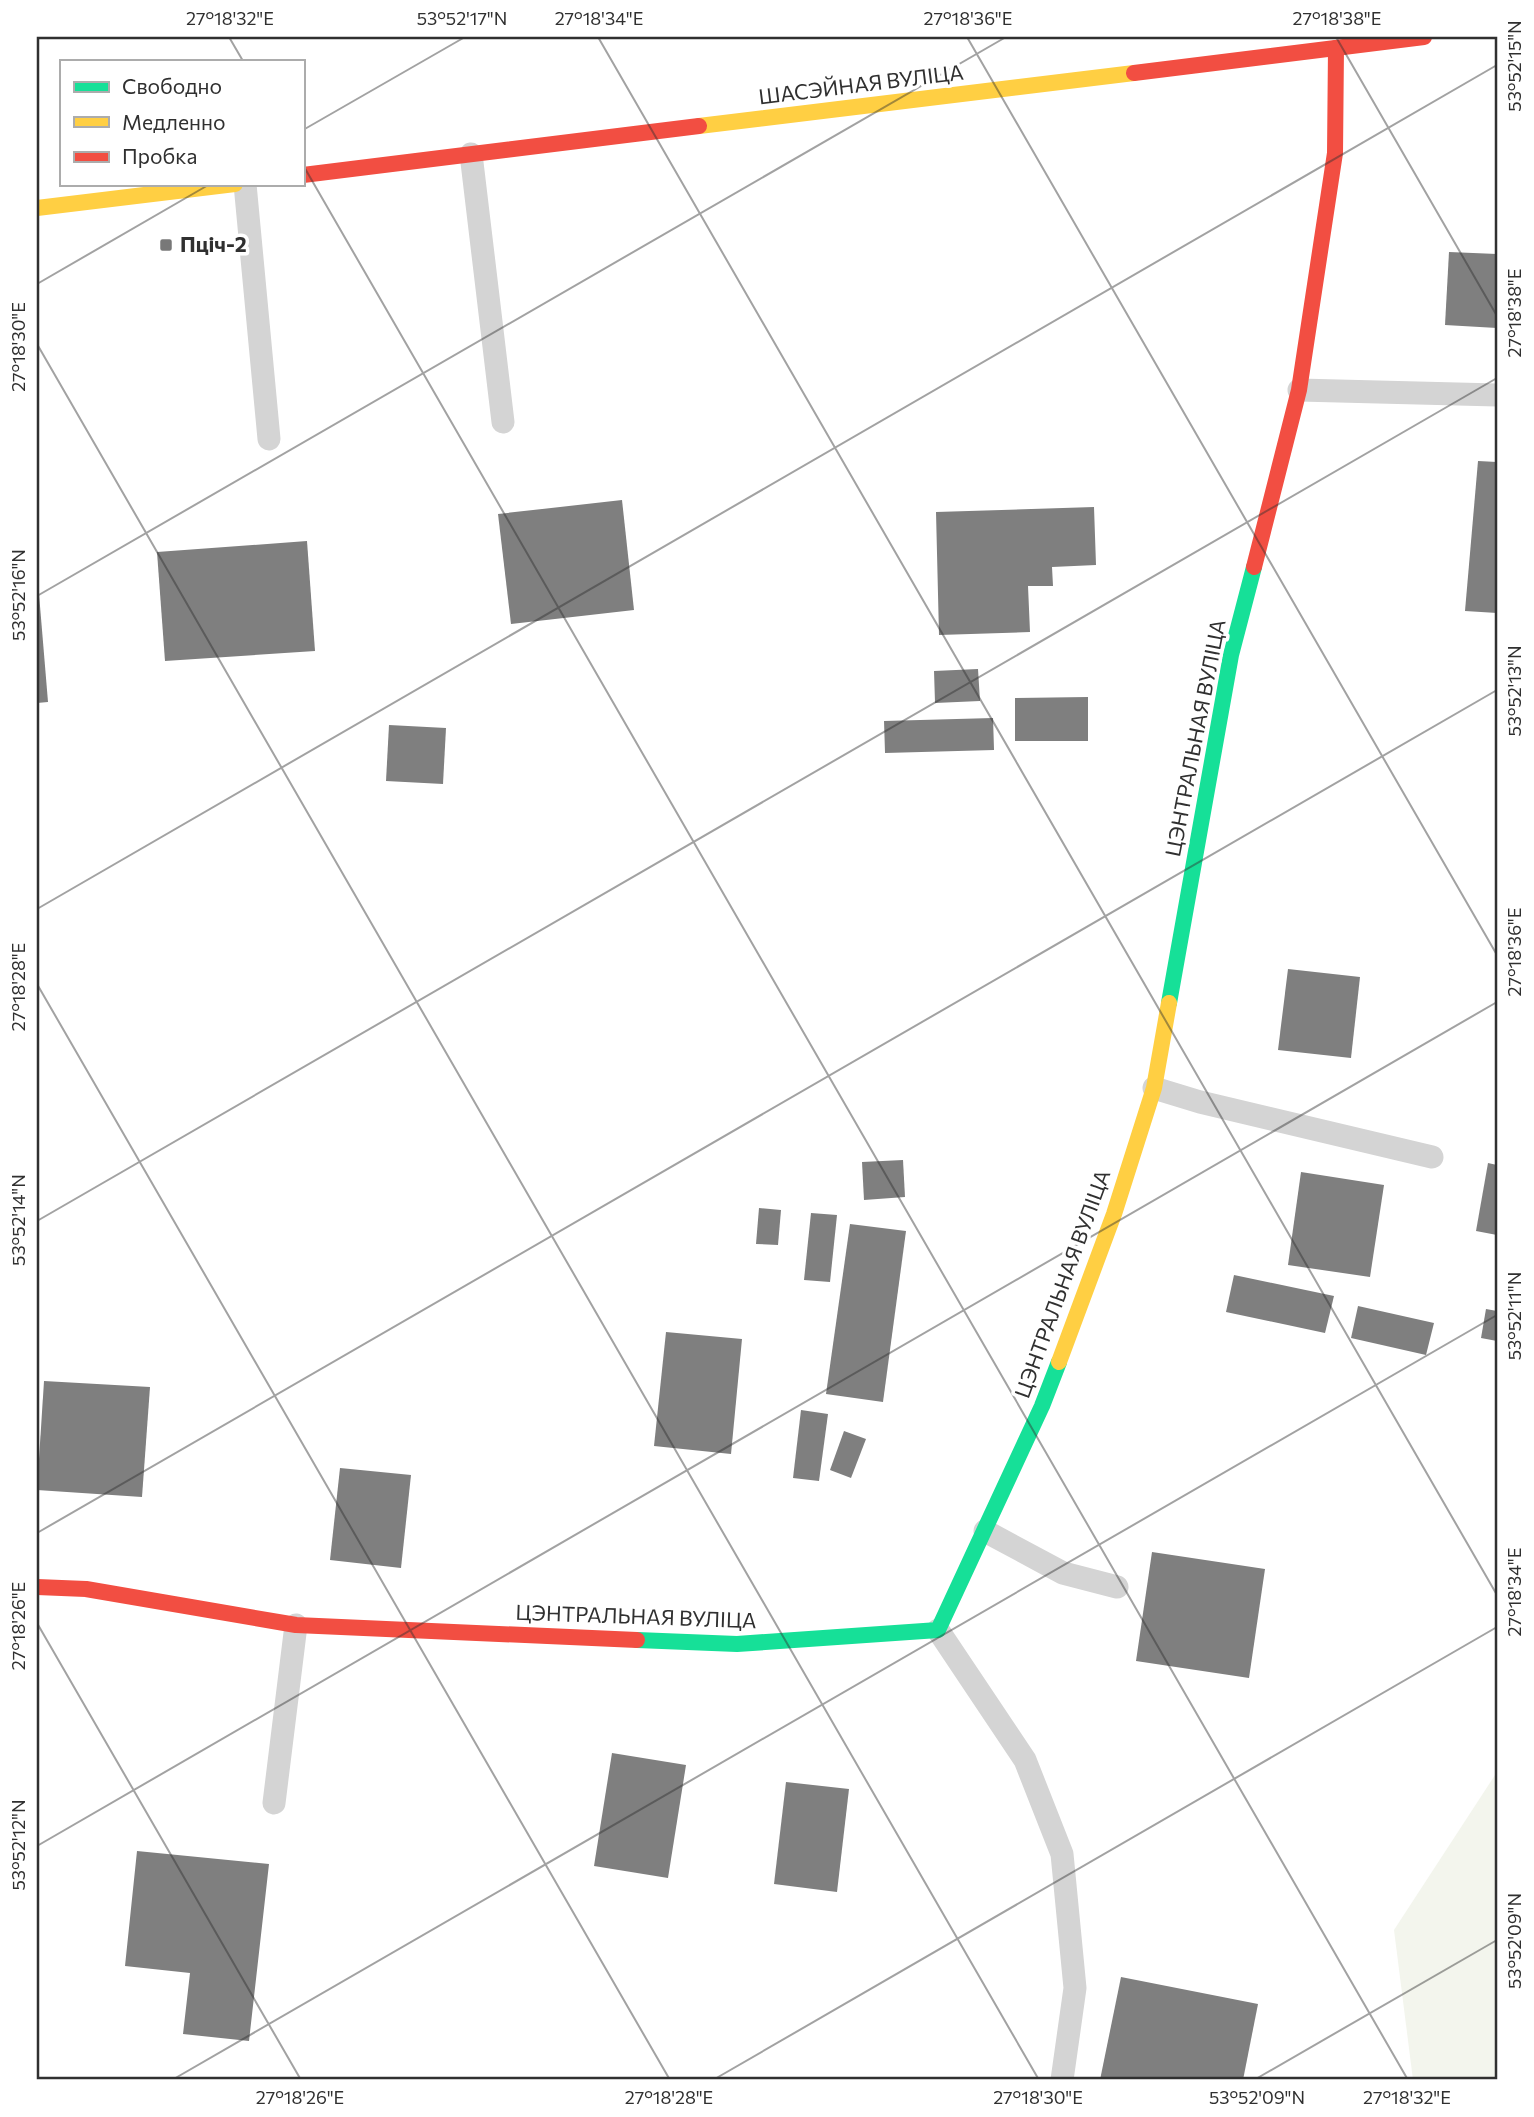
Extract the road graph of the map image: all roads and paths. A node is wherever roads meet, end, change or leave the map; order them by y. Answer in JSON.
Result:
{"nodes":[{"id":1,"x":1424,"y":37,"type":"edge"},
{"id":2,"x":1336,"y":48,"type":"junction"},
{"id":3,"x":471,"y":154,"type":"junction"},
{"id":4,"x":304,"y":175,"type":"edge"},
{"id":5,"x":218,"y":186,"type":"edge"},
{"id":6,"x":245,"y":186,"type":"edge"},
{"id":7,"x":37,"y":208,"type":"edge"},
{"id":8,"x":1299,"y":390,"type":"junction"},
{"id":9,"x":1497,"y":395,"type":"edge"},
{"id":10,"x":503,"y":422,"type":"dead end"},
{"id":11,"x":269,"y":439,"type":"dead end"},
{"id":12,"x":1154,"y":1088,"type":"junction"},
{"id":13,"x":1432,"y":1157,"type":"dead end"},
{"id":14,"x":985,"y":1531,"type":"junction"},
{"id":15,"x":37,"y":1587,"type":"edge"},
{"id":16,"x":1117,"y":1587,"type":"dead end"},
{"id":17,"x":296,"y":1625,"type":"junction"},
{"id":18,"x":938,"y":1630,"type":"junction"},
{"id":19,"x":274,"y":1803,"type":"dead end"},
{"id":20,"x":1062,"y":2080,"type":"edge"}],
"edges":[{"from":1,"to":2,"type":"street","name":"ШАСЭЙНАЯ ВУЛІЦА"},
{"from":2,"to":3,"type":"street","name":"ШАСЭЙНАЯ ВУЛІЦА"},
{"from":2,"to":8,"type":"street","name":"ЦЭНТРАЛЬНАЯ ВУЛІЦА"},
{"from":3,"to":4,"type":"street","name":"ШАСЭЙНАЯ ВУЛІЦА"},
{"from":3,"to":10,"type":"lane"},
{"from":5,"to":7,"type":"street"},
{"from":6,"to":11,"type":"lane"},
{"from":8,"to":9,"type":"lane"},
{"from":8,"to":12,"type":"street","name":"ЦЭНТРАЛЬНАЯ ВУЛІЦА"},
{"from":12,"to":13,"type":"lane"},
{"from":12,"to":14,"type":"street","name":"ЦЭНТРАЛЬНАЯ ВУЛІЦА"},
{"from":14,"to":16,"type":"lane"},
{"from":14,"to":18,"type":"street","name":"ЦЭНТРАЛЬНАЯ ВУЛІЦА"},
{"from":15,"to":17,"type":"street","name":"ЦЭНТРАЛЬНАЯ ВУЛІЦА"},
{"from":17,"to":18,"type":"street","name":"ЦЭНТРАЛЬНАЯ ВУЛІЦА"},
{"from":17,"to":19,"type":"lane"},
{"from":18,"to":20,"type":"lane"}]}
